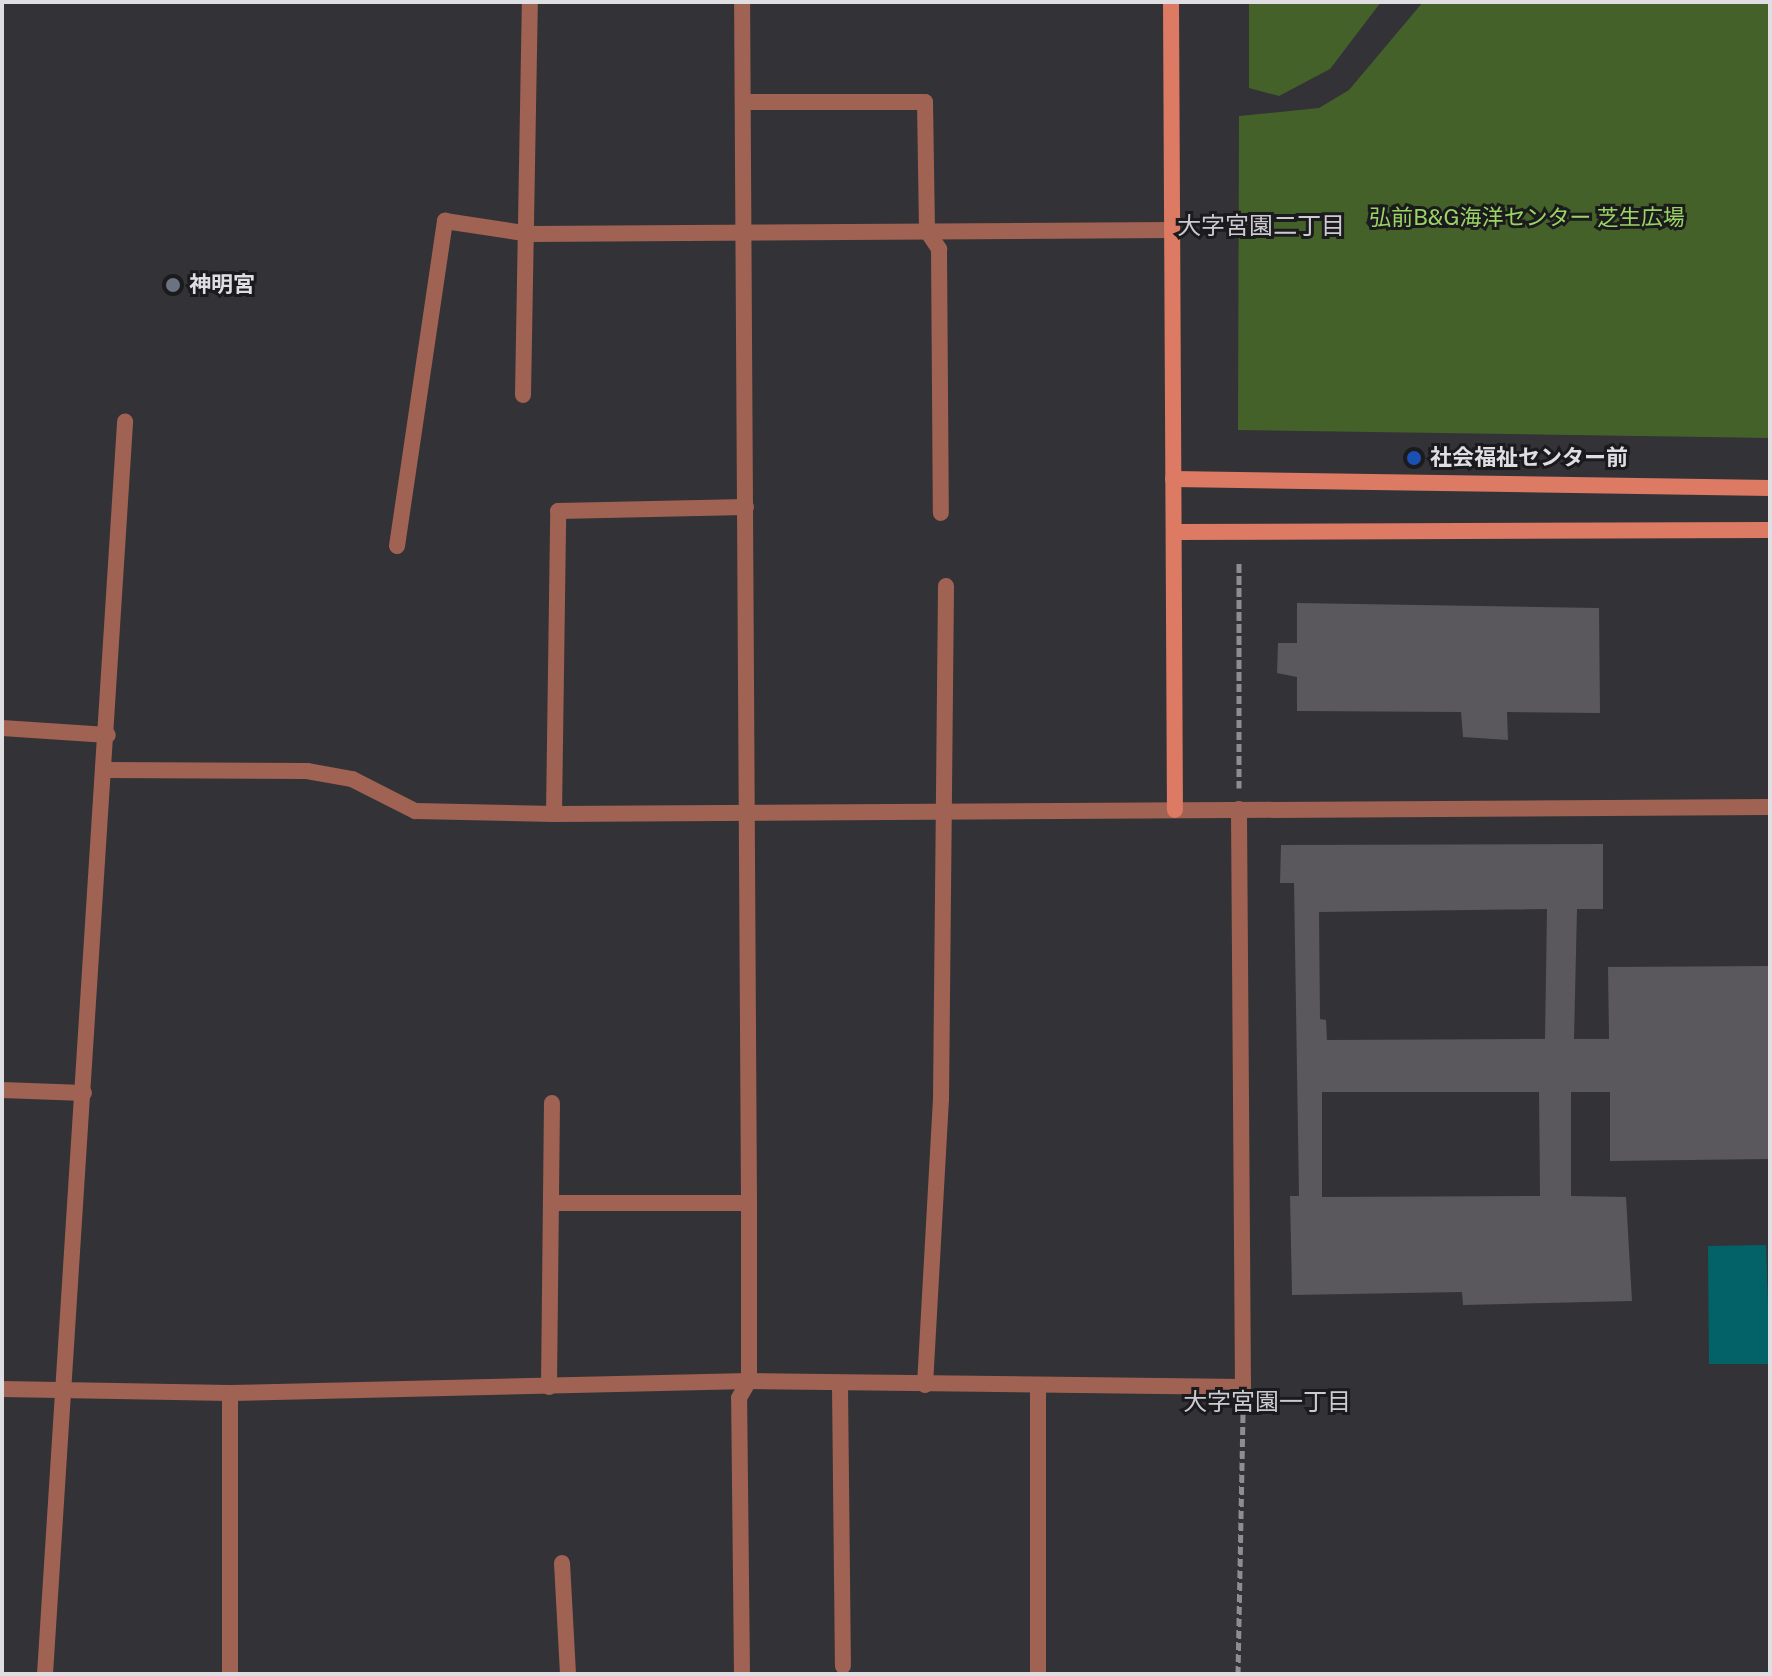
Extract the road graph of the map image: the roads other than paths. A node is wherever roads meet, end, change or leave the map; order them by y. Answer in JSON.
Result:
{"nodes":[{"id":1,"x":530,"y":2,"type":"edge"},
{"id":2,"x":742,"y":2,"type":"edge"},
{"id":3,"x":1171,"y":2,"type":"edge"},
{"id":4,"x":743,"y":102,"type":"junction"},
{"id":5,"x":1172,"y":230,"type":"junction"},
{"id":6,"x":927,"y":231,"type":"junction"},
{"id":7,"x":746,"y":232,"type":"junction"},
{"id":8,"x":530,"y":234,"type":"junction"},
{"id":9,"x":523,"y":395,"type":"dead end"},
{"id":10,"x":125,"y":422,"type":"dead end"},
{"id":11,"x":1173,"y":479,"type":"junction"},
{"id":12,"x":1770,"y":488,"type":"edge"},
{"id":13,"x":746,"y":507,"type":"junction"},
{"id":14,"x":941,"y":513,"type":"dead end"},
{"id":15,"x":1770,"y":530,"type":"edge"},
{"id":16,"x":1174,"y":532,"type":"junction"},
{"id":17,"x":397,"y":546,"type":"dead end"},
{"id":18,"x":946,"y":586,"type":"dead end"},
{"id":19,"x":2,"y":728,"type":"edge"},
{"id":20,"x":108,"y":735,"type":"junction"},
{"id":21,"x":106,"y":770,"type":"junction"},
{"id":22,"x":1770,"y":807,"type":"edge"},
{"id":23,"x":1239,"y":809,"type":"junction"},
{"id":24,"x":1175,"y":810,"type":"junction"},
{"id":25,"x":944,"y":812,"type":"junction"},
{"id":26,"x":747,"y":813,"type":"junction"},
{"id":27,"x":554,"y":814,"type":"junction"},
{"id":28,"x":2,"y":1090,"type":"edge"},
{"id":29,"x":84,"y":1093,"type":"junction"},
{"id":30,"x":552,"y":1103,"type":"dead end"},
{"id":31,"x":551,"y":1203,"type":"junction"},
{"id":32,"x":749,"y":1203,"type":"junction"},
{"id":33,"x":749,"y":1381,"type":"junction"},
{"id":34,"x":925,"y":1385,"type":"junction"},
{"id":35,"x":840,"y":1386,"type":"junction"},
{"id":36,"x":1038,"y":1386,"type":"junction"},
{"id":37,"x":549,"y":1387,"type":"junction"},
{"id":38,"x":2,"y":1389,"type":"edge"},
{"id":39,"x":67,"y":1389,"type":"junction"},
{"id":40,"x":230,"y":1393,"type":"junction"},
{"id":41,"x":562,"y":1563,"type":"dead end"},
{"id":42,"x":843,"y":1666,"type":"dead end"},
{"id":43,"x":45,"y":1674,"type":"edge"},
{"id":44,"x":230,"y":1674,"type":"edge"},
{"id":45,"x":568,"y":1674,"type":"edge"},
{"id":46,"x":742,"y":1674,"type":"edge"},
{"id":47,"x":1038,"y":1674,"type":"edge"}],
"edges":[{"from":1,"to":8,"type":"street"},
{"from":2,"to":4,"type":"street"},
{"from":3,"to":5,"type":"street"},
{"from":4,"to":6,"type":"street"},
{"from":4,"to":7,"type":"street"},
{"from":5,"to":6,"type":"street"},
{"from":5,"to":11,"type":"street"},
{"from":6,"to":7,"type":"street"},
{"from":6,"to":14,"type":"street"},
{"from":7,"to":8,"type":"street"},
{"from":7,"to":13,"type":"street"},
{"from":8,"to":9,"type":"street"},
{"from":8,"to":17,"type":"street"},
{"from":10,"to":20,"type":"street"},
{"from":11,"to":12,"type":"street"},
{"from":11,"to":16,"type":"street"},
{"from":13,"to":26,"type":"street"},
{"from":13,"to":27,"type":"street"},
{"from":15,"to":16,"type":"street"},
{"from":16,"to":24,"type":"street"},
{"from":18,"to":25,"type":"street"},
{"from":19,"to":20,"type":"street"},
{"from":20,"to":21,"type":"street"},
{"from":21,"to":27,"type":"street"},
{"from":21,"to":29,"type":"street"},
{"from":22,"to":23,"type":"street"},
{"from":23,"to":24,"type":"street"},
{"from":23,"to":36,"type":"street"},
{"from":24,"to":25,"type":"street"},
{"from":25,"to":26,"type":"street"},
{"from":25,"to":34,"type":"street"},
{"from":26,"to":27,"type":"street"},
{"from":26,"to":32,"type":"street"},
{"from":28,"to":29,"type":"street"},
{"from":29,"to":39,"type":"street"},
{"from":30,"to":31,"type":"street"},
{"from":31,"to":32,"type":"street"},
{"from":31,"to":37,"type":"street"},
{"from":32,"to":33,"type":"street"},
{"from":33,"to":35,"type":"street"},
{"from":33,"to":37,"type":"street"},
{"from":33,"to":46,"type":"street"},
{"from":34,"to":35,"type":"street"},
{"from":34,"to":36,"type":"street"},
{"from":35,"to":42,"type":"street"},
{"from":36,"to":47,"type":"street"},
{"from":37,"to":40,"type":"street"},
{"from":38,"to":39,"type":"street"},
{"from":39,"to":40,"type":"street"},
{"from":39,"to":43,"type":"street"},
{"from":40,"to":44,"type":"street"},
{"from":41,"to":45,"type":"street"}]}
